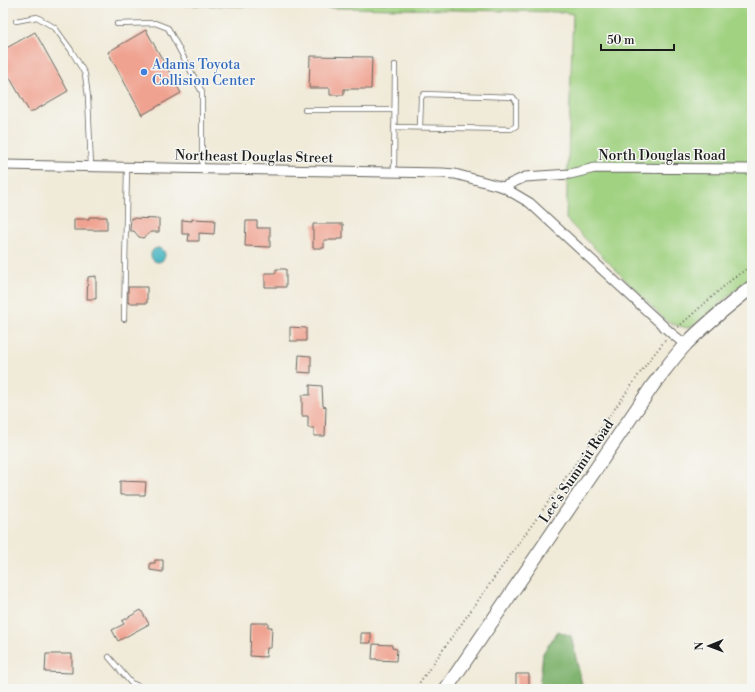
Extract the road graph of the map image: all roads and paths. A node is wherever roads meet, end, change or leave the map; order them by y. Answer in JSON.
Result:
{"nodes":[{"id":1,"x":16,"y":20,"type":"dead end"},
{"id":2,"x":117,"y":24,"type":"dead end"},
{"id":3,"x":394,"y":65,"type":"dead end"},
{"id":4,"x":305,"y":110,"type":"dead end"},
{"id":5,"x":394,"y":110,"type":"junction"},
{"id":6,"x":394,"y":127,"type":"junction"},
{"id":7,"x":420,"y":127,"type":"junction"},
{"id":8,"x":3,"y":165,"type":"edge"},
{"id":9,"x":91,"y":167,"type":"junction"},
{"id":10,"x":127,"y":168,"type":"junction"},
{"id":11,"x":202,"y":169,"type":"junction"},
{"id":12,"x":752,"y":169,"type":"edge"},
{"id":13,"x":394,"y":172,"type":"junction"},
{"id":14,"x":504,"y":187,"type":"junction"},
{"id":15,"x":752,"y":265,"type":"edge"},
{"id":16,"x":752,"y":287,"type":"edge"},
{"id":17,"x":124,"y":319,"type":"dead end"},
{"id":18,"x":671,"y":333,"type":"junction"},
{"id":19,"x":686,"y":345,"type":"junction"},
{"id":20,"x":110,"y":656,"type":"dead end"},
{"id":21,"x":146,"y":689,"type":"edge"},
{"id":22,"x":415,"y":689,"type":"edge"},
{"id":23,"x":446,"y":689,"type":"edge"}],
"edges":[{"from":1,"to":9,"type":"lane"},
{"from":2,"to":11,"type":"lane"},
{"from":3,"to":5,"type":"lane"},
{"from":4,"to":5,"type":"lane"},
{"from":5,"to":6,"type":"lane"},
{"from":6,"to":7,"type":"lane"},
{"from":6,"to":13,"type":"lane"},
{"from":7,"to":7,"type":"lane"},
{"from":8,"to":9,"type":"street","name":"Northeast Douglas Street"},
{"from":9,"to":10,"type":"street","name":"Northeast Douglas Street"},
{"from":10,"to":11,"type":"street","name":"Northeast Douglas Street"},
{"from":10,"to":17,"type":"lane"},
{"from":11,"to":13,"type":"street","name":"Northeast Douglas Street"},
{"from":12,"to":14,"type":"street","name":"North Douglas Road"},
{"from":13,"to":14,"type":"street","name":"Northeast Douglas Street"},
{"from":14,"to":18,"type":"street","name":"Northeast Douglas Street"},
{"from":15,"to":18,"type":"path"},
{"from":16,"to":19,"type":"main road","name":"Lee's Summit Road"},
{"from":18,"to":19,"type":"street","name":"Northeast Douglas Street"},
{"from":18,"to":22,"type":"path"},
{"from":19,"to":23,"type":"main road","name":"Lee's Summit Road"},
{"from":20,"to":21,"type":"lane"}]}
